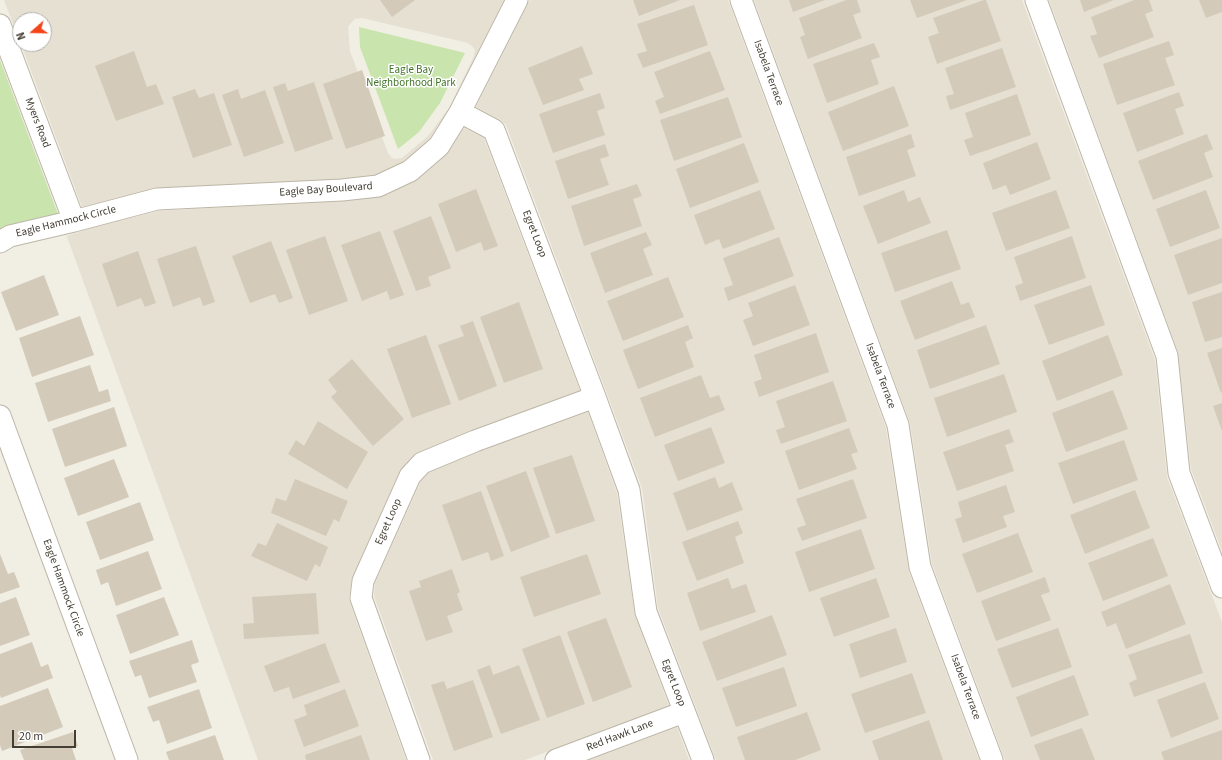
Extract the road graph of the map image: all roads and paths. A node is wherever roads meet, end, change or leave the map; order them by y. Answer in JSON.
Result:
{"nodes":[{"id":1,"x":517,"y":0,"type":"edge"},
{"id":2,"x":741,"y":0,"type":"edge"},
{"id":3,"x":1036,"y":0,"type":"edge"},
{"id":4,"x":0,"y":25,"type":"edge"},
{"id":5,"x":460,"y":112,"type":"junction"},
{"id":6,"x":133,"y":205,"type":"joint"},
{"id":7,"x":74,"y":221,"type":"junction"},
{"id":8,"x":0,"y":242,"type":"edge"},
{"id":9,"x":595,"y":397,"type":"junction"},
{"id":10,"x":0,"y":416,"type":"edge"},
{"id":11,"x":1222,"y":587,"type":"edge"},
{"id":12,"x":684,"y":712,"type":"junction"},
{"id":13,"x":126,"y":760,"type":"edge"},
{"id":14,"x":420,"y":760,"type":"edge"},
{"id":15,"x":556,"y":760,"type":"edge"},
{"id":16,"x":703,"y":760,"type":"edge"},
{"id":17,"x":992,"y":760,"type":"edge"}],
"edges":[{"from":1,"to":5,"type":"street","name":"Eagle Bay Boulevard"},
{"from":2,"to":17,"type":"street","name":"Isabela Terrace"},
{"from":3,"to":11,"type":"street"},
{"from":4,"to":7,"type":"street","name":"Myers Road"},
{"from":5,"to":6,"type":"street","name":"Eagle Bay Boulevard"},
{"from":5,"to":9,"type":"street","name":"Egret Loop"},
{"from":6,"to":7,"type":"street","name":"Eagle Hammock Circle"},
{"from":7,"to":8,"type":"street","name":"Eagle Hammock Circle"},
{"from":9,"to":12,"type":"street","name":"Egret Loop"},
{"from":9,"to":14,"type":"street","name":"Egret Loop"},
{"from":10,"to":13,"type":"street","name":"Eagle Hammock Circle"},
{"from":12,"to":15,"type":"street","name":"Red Hawk Lane"},
{"from":12,"to":16,"type":"street","name":"Egret Loop"}]}
